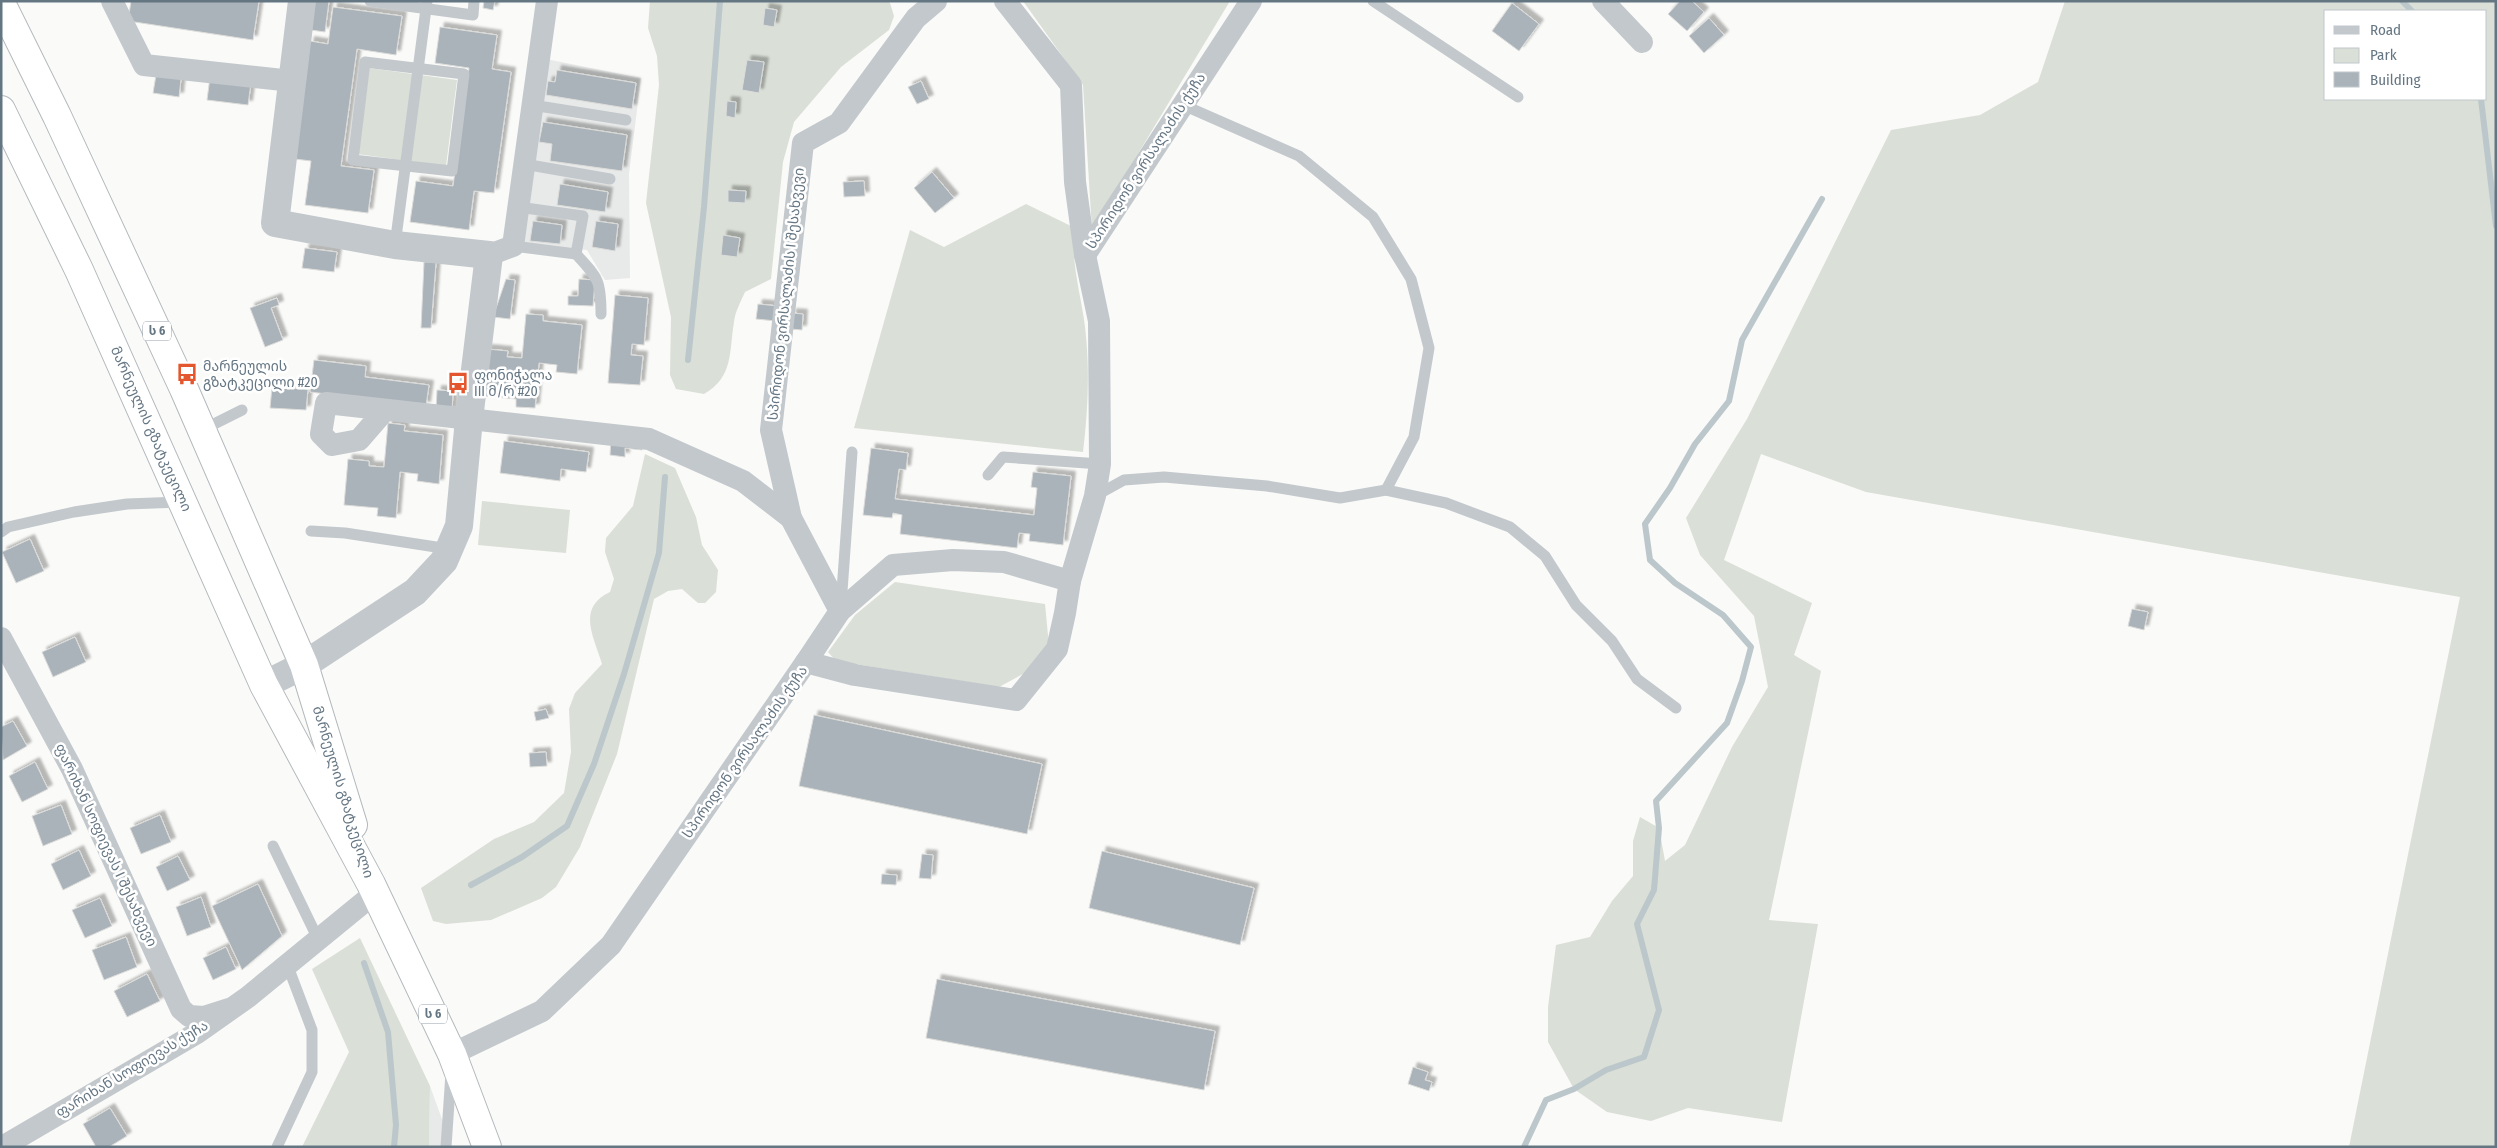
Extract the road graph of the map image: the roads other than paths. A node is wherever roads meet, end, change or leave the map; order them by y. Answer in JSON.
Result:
{"nodes":[{"id":1,"x":112,"y":1,"type":"edge"},
{"id":2,"x":302,"y":1,"type":"edge"},
{"id":3,"x":370,"y":1,"type":"edge"},
{"id":4,"x":474,"y":1,"type":"edge"},
{"id":5,"x":547,"y":1,"type":"edge"},
{"id":6,"x":936,"y":1,"type":"edge"},
{"id":7,"x":1005,"y":1,"type":"edge"},
{"id":8,"x":1251,"y":1,"type":"edge"},
{"id":9,"x":1373,"y":1,"type":"edge"},
{"id":10,"x":1603,"y":1,"type":"edge"},
{"id":11,"x":1,"y":2,"type":"edge"},
{"id":12,"x":427,"y":5,"type":"edge"},
{"id":13,"x":1642,"y":42,"type":"dead end"},
{"id":14,"x":418,"y":68,"type":"junction"},
{"id":15,"x":292,"y":81,"type":"junction"},
{"id":16,"x":1518,"y":97,"type":"dead end"},
{"id":17,"x":532,"y":105,"type":"junction"},
{"id":18,"x":1183,"y":105,"type":"junction"},
{"id":19,"x":1,"y":110,"type":"edge"},
{"id":20,"x":626,"y":120,"type":"dead end"},
{"id":21,"x":524,"y":164,"type":"junction"},
{"id":22,"x":405,"y":166,"type":"junction"},
{"id":23,"x":610,"y":179,"type":"dead end"},
{"id":24,"x":518,"y":207,"type":"junction"},
{"id":25,"x":395,"y":245,"type":"junction"},
{"id":26,"x":501,"y":251,"type":"junction"},
{"id":27,"x":576,"y":254,"type":"junction"},
{"id":28,"x":1085,"y":255,"type":"junction"},
{"id":29,"x":601,"y":314,"type":"dead end"},
{"id":30,"x":242,"y":410,"type":"dead end"},
{"id":31,"x":384,"y":410,"type":"dead end"},
{"id":32,"x":469,"y":419,"type":"junction"},
{"id":33,"x":202,"y":430,"type":"junction"},
{"id":34,"x":852,"y":452,"type":"dead end"},
{"id":35,"x":1100,"y":464,"type":"junction"},
{"id":36,"x":988,"y":475,"type":"dead end"},
{"id":37,"x":1386,"y":490,"type":"junction"},
{"id":38,"x":1095,"y":496,"type":"junction"},
{"id":39,"x":183,"y":502,"type":"junction"},
{"id":40,"x":791,"y":518,"type":"junction"},
{"id":41,"x":311,"y":531,"type":"dead end"},
{"id":42,"x":1,"y":532,"type":"edge"},
{"id":43,"x":449,"y":549,"type":"junction"},
{"id":44,"x":1070,"y":581,"type":"junction"},
{"id":45,"x":840,"y":610,"type":"junction"},
{"id":46,"x":1,"y":638,"type":"edge"},
{"id":47,"x":806,"y":662,"type":"junction"},
{"id":48,"x":304,"y":665,"type":"junction"},
{"id":49,"x":264,"y":685,"type":"junction"},
{"id":50,"x":1676,"y":708,"type":"dead end"},
{"id":51,"x":273,"y":846,"type":"dead end"},
{"id":52,"x":373,"y":888,"type":"junction"},
{"id":53,"x":318,"y":939,"type":"junction"},
{"id":54,"x":287,"y":964,"type":"junction"},
{"id":55,"x":229,"y":1009,"type":"junction"},
{"id":56,"x":452,"y":1054,"type":"junction"},
{"id":57,"x":2,"y":1147,"type":"edge"},
{"id":58,"x":277,"y":1147,"type":"edge"},
{"id":59,"x":446,"y":1147,"type":"edge"},
{"id":60,"x":487,"y":1147,"type":"edge"}],
"edges":[{"from":1,"to":15,"type":"street"},
{"from":2,"to":15,"type":"street"},
{"from":3,"to":12,"type":"lane"},
{"from":4,"to":12,"type":"lane"},
{"from":5,"to":17,"type":"street"},
{"from":6,"to":40,"type":"street","name":"სპირიდონ ვირსალაძის I შესახვევი"},
{"from":7,"to":28,"type":"street"},
{"from":8,"to":18,"type":"street","name":"სპირიდონ ვირსალაძის ქუჩა"},
{"from":9,"to":16,"type":"lane"},
{"from":10,"to":13,"type":"street"},
{"from":11,"to":33,"type":"highway","name":"მარნეულის გზატკეცილი","number":"ს 6"},
{"from":12,"to":14,"type":"lane"},
{"from":14,"to":22,"type":"lane"},
{"from":14,"to":22,"type":"lane"},
{"from":14,"to":22,"type":"lane"},
{"from":15,"to":25,"type":"street"},
{"from":17,"to":20,"type":"lane"},
{"from":17,"to":21,"type":"street"},
{"from":18,"to":28,"type":"street","name":"სპირიდონ ვირსალაძის ქუჩა"},
{"from":18,"to":37,"type":"lane"},
{"from":19,"to":39,"type":"highway","name":"მარნეულის გზატკეცილი","number":"ს 6"},
{"from":21,"to":23,"type":"lane"},
{"from":21,"to":24,"type":"street"},
{"from":22,"to":25,"type":"lane"},
{"from":24,"to":26,"type":"street"},
{"from":24,"to":27,"type":"lane"},
{"from":25,"to":26,"type":"street"},
{"from":26,"to":27,"type":"lane"},
{"from":26,"to":32,"type":"street"},
{"from":27,"to":29,"type":"lane"},
{"from":28,"to":35,"type":"street","name":"სპირიდონ ვირსალაძის ქუჩა"},
{"from":30,"to":33,"type":"lane"},
{"from":31,"to":32,"type":"street"},
{"from":32,"to":40,"type":"street"},
{"from":32,"to":43,"type":"street"},
{"from":33,"to":48,"type":"highway","name":"მარნეულის გზატკეცილი","number":"ს 6"},
{"from":34,"to":45,"type":"lane"},
{"from":35,"to":36,"type":"lane"},
{"from":35,"to":38,"type":"street","name":"სპირიდონ ვირსალაძის ქუჩა"},
{"from":37,"to":38,"type":"lane"},
{"from":37,"to":50,"type":"lane"},
{"from":38,"to":44,"type":"street","name":"სპირიდონ ვირსალაძის ქუჩა"},
{"from":39,"to":42,"type":"lane"},
{"from":39,"to":49,"type":"highway","name":"მარნეულის გზატკეცილი","number":"ს 6"},
{"from":40,"to":45,"type":"street","name":"სპირიდონ ვირსალაძის I შესახვევი"},
{"from":41,"to":43,"type":"lane"},
{"from":43,"to":48,"type":"street"},
{"from":44,"to":45,"type":"street"},
{"from":44,"to":47,"type":"street","name":"სპირიდონ ვირსალაძის ქუჩა"},
{"from":45,"to":47,"type":"street"},
{"from":46,"to":55,"type":"street","name":"ფარიხან სოფიევას I შესახვევი"},
{"from":47,"to":56,"type":"street","name":"სპირიდონ ვირსალაძის ქუჩა"},
{"from":48,"to":49,"type":"street"},
{"from":48,"to":52,"type":"highway","name":"მარნეულის გზატკეცილი","number":"ს 6"},
{"from":49,"to":52,"type":"highway","name":"მარნეულის გზატკეცილი","number":"ს 6"},
{"from":51,"to":53,"type":"lane"},
{"from":52,"to":53,"type":"street","name":"ფარიხან სოფიევას ქუჩა"},
{"from":52,"to":56,"type":"highway","number":"ს 6"},
{"from":53,"to":54,"type":"street","name":"ფარიხან სოფიევას ქუჩა"},
{"from":54,"to":55,"type":"street","name":"ფარიხან სოფიევას ქუჩა"},
{"from":54,"to":58,"type":"lane"},
{"from":55,"to":57,"type":"street","name":"ფარიხან სოფიევას ქუჩა"},
{"from":56,"to":59,"type":"lane"},
{"from":56,"to":60,"type":"highway","number":"ს 6"}]}
